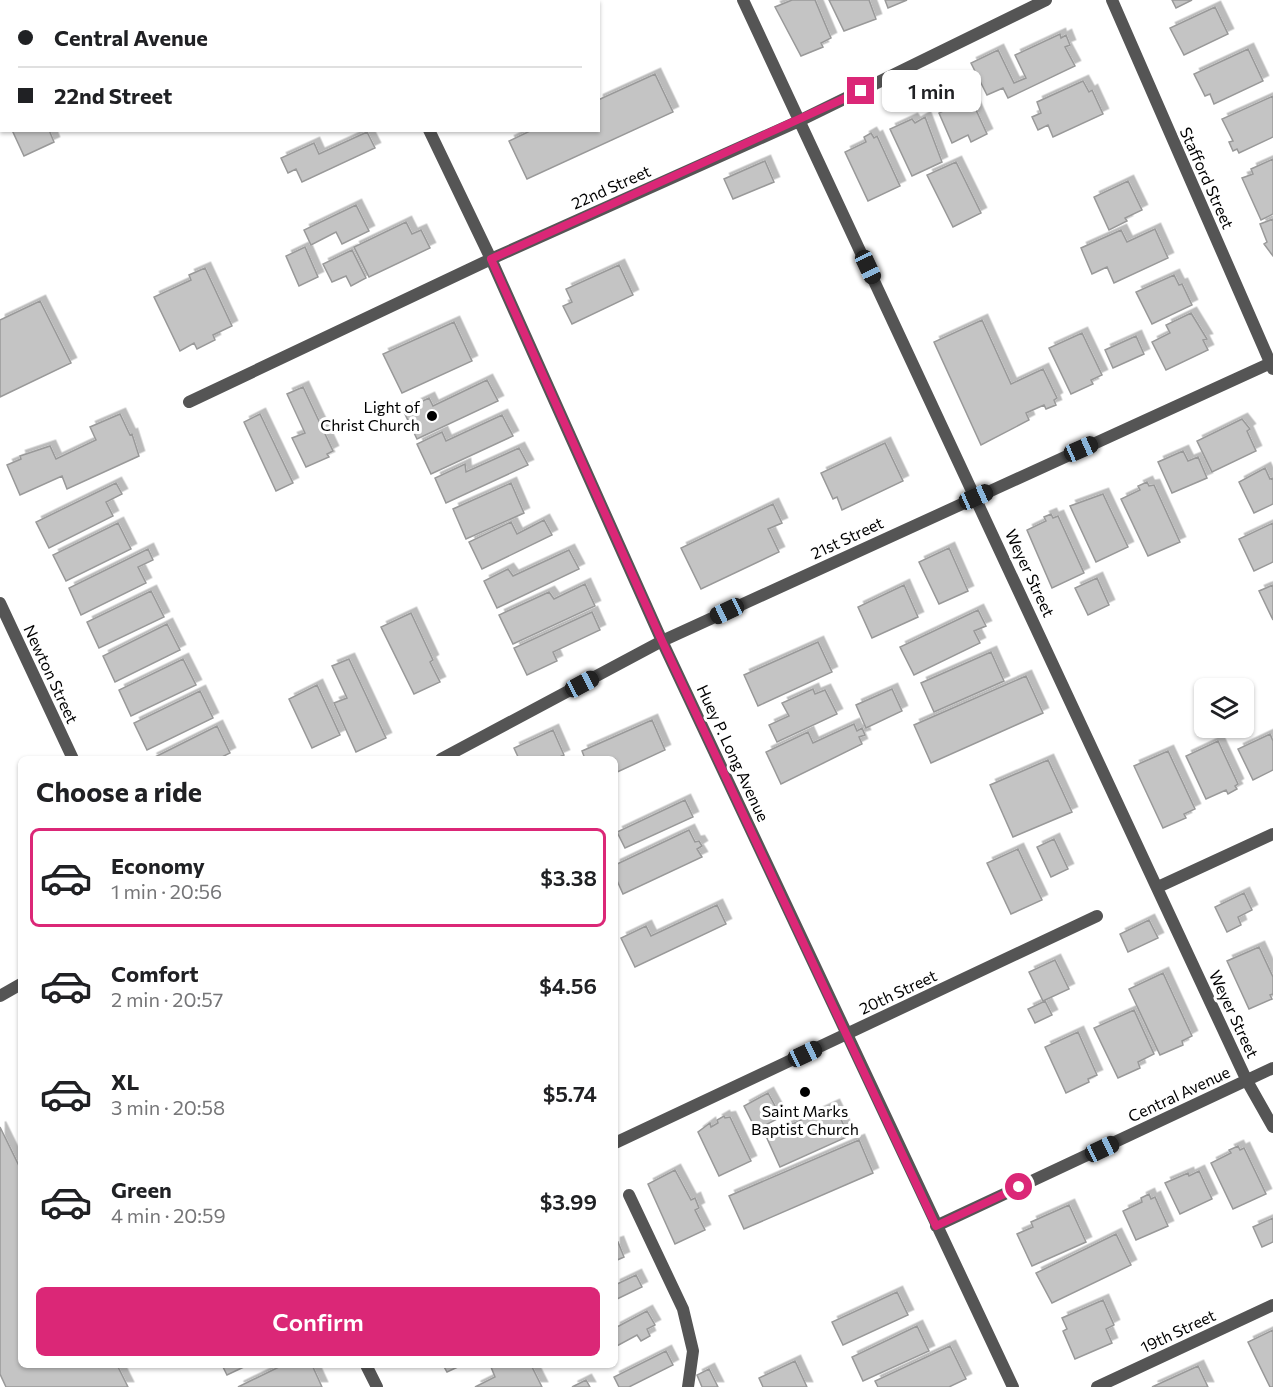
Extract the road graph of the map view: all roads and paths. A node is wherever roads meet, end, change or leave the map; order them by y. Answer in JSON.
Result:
{"nodes":[{"id":1,"x":743,"y":0,"type":"edge"},
{"id":2,"x":1046,"y":0,"type":"edge"},
{"id":3,"x":1112,"y":0,"type":"edge"},
{"id":4,"x":799,"y":121,"type":"junction"},
{"id":5,"x":430,"y":132,"type":"edge"},
{"id":6,"x":491,"y":259,"type":"junction"},
{"id":7,"x":1272,"y":365,"type":"edge"},
{"id":8,"x":189,"y":402,"type":"dead end"},
{"id":9,"x":976,"y":497,"type":"junction"},
{"id":10,"x":0,"y":603,"type":"edge"},
{"id":11,"x":662,"y":641,"type":"junction"},
{"id":12,"x":72,"y":756,"type":"edge"},
{"id":13,"x":447,"y":756,"type":"edge"},
{"id":14,"x":1273,"y":834,"type":"edge"},
{"id":15,"x":1158,"y":887,"type":"junction"},
{"id":16,"x":1097,"y":916,"type":"dead end"},
{"id":17,"x":18,"y":986,"type":"edge"},
{"id":18,"x":0,"y":996,"type":"edge"},
{"id":19,"x":847,"y":1034,"type":"junction"},
{"id":20,"x":1273,"y":1068,"type":"edge"},
{"id":21,"x":1247,"y":1081,"type":"junction"},
{"id":22,"x":1273,"y":1126,"type":"edge"},
{"id":23,"x":618,"y":1142,"type":"edge"},
{"id":24,"x":628,"y":1195,"type":"dead end"},
{"id":25,"x":936,"y":1226,"type":"junction"},
{"id":26,"x":1273,"y":1305,"type":"edge"},
{"id":27,"x":368,"y":1368,"type":"edge"},
{"id":28,"x":377,"y":1387,"type":"edge"},
{"id":29,"x":688,"y":1387,"type":"edge"},
{"id":30,"x":1013,"y":1387,"type":"edge"},
{"id":31,"x":1097,"y":1387,"type":"edge"}],
"edges":[{"from":1,"to":4,"type":"street","name":"Weyer Street"},
{"from":2,"to":4,"type":"street","name":"22nd Street"},
{"from":3,"to":7,"type":"street","name":"Stafford Street"},
{"from":4,"to":6,"type":"street","name":"22nd Street"},
{"from":4,"to":9,"type":"street","name":"Weyer Street"},
{"from":5,"to":6,"type":"street","name":"Huey P. Long Avenue"},
{"from":6,"to":8,"type":"street","name":"22nd Street"},
{"from":6,"to":11,"type":"street","name":"Huey P. Long Avenue"},
{"from":7,"to":9,"type":"street","name":"21st Street"},
{"from":9,"to":11,"type":"street","name":"21st Street"},
{"from":9,"to":15,"type":"street","name":"Weyer Street"},
{"from":10,"to":12,"type":"street","name":"Newton Street"},
{"from":11,"to":13,"type":"street","name":"21st Street"},
{"from":11,"to":19,"type":"street","name":"Huey P. Long Avenue"},
{"from":14,"to":15,"type":"street"},
{"from":15,"to":21,"type":"street","name":"Weyer Street"},
{"from":16,"to":19,"type":"street","name":"20th Street"},
{"from":17,"to":18,"type":"street"},
{"from":19,"to":23,"type":"street","name":"20th Street"},
{"from":19,"to":25,"type":"street","name":"Huey P. Long Avenue"},
{"from":20,"to":21,"type":"street","name":"Central Avenue"},
{"from":21,"to":22,"type":"street","name":"Weyer Street"},
{"from":21,"to":25,"type":"street","name":"Central Avenue"},
{"from":24,"to":29,"type":"street"},
{"from":25,"to":30,"type":"street","name":"Huey P. Long Avenue"},
{"from":26,"to":31,"type":"street","name":"19th Street"},
{"from":27,"to":28,"type":"street"}]}
